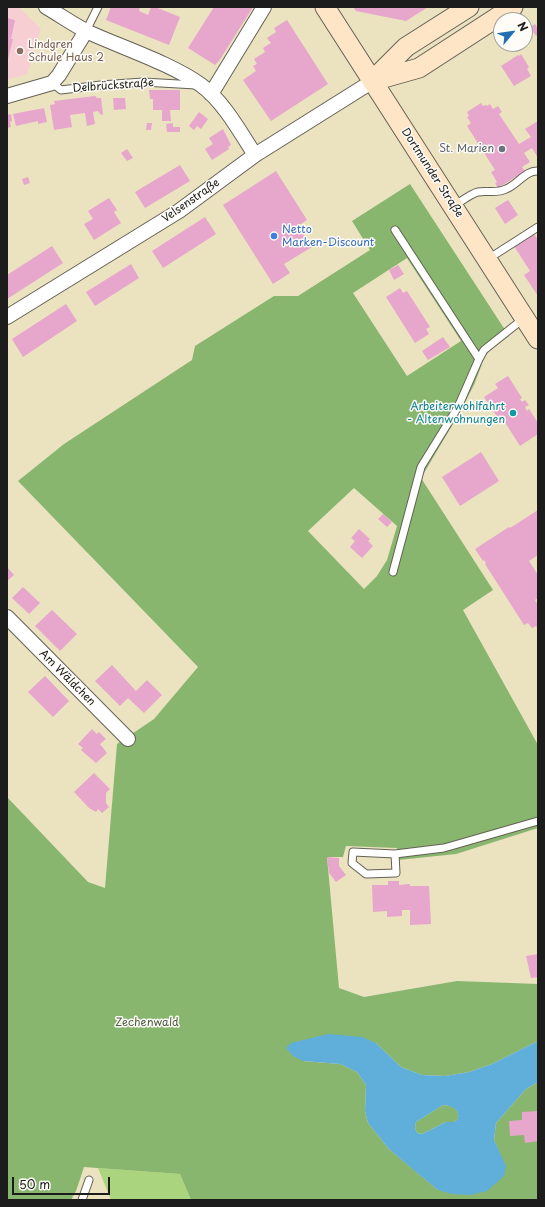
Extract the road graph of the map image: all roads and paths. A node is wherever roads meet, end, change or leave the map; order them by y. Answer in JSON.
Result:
{"nodes":[{"id":1,"x":46,"y":7,"type":"edge"},
{"id":2,"x":98,"y":7,"type":"edge"},
{"id":3,"x":264,"y":7,"type":"edge"},
{"id":4,"x":325,"y":7,"type":"edge"},
{"id":5,"x":468,"y":7,"type":"edge"},
{"id":6,"x":513,"y":7,"type":"edge"},
{"id":7,"x":86,"y":31,"type":"junction"},
{"id":8,"x":372,"y":81,"type":"junction"},
{"id":9,"x":52,"y":83,"type":"junction"},
{"id":10,"x":206,"y":90,"type":"junction"},
{"id":11,"x":7,"y":96,"type":"edge"},
{"id":12,"x":255,"y":155,"type":"junction"},
{"id":13,"x":538,"y":171,"type":"edge"},
{"id":14,"x":454,"y":206,"type":"junction"},
{"id":15,"x":538,"y":227,"type":"edge"},
{"id":16,"x":395,"y":230,"type":"dead end"},
{"id":17,"x":488,"y":259,"type":"junction"},
{"id":18,"x":7,"y":317,"type":"edge"},
{"id":19,"x":525,"y":318,"type":"junction"},
{"id":20,"x":538,"y":338,"type":"edge"},
{"id":21,"x":479,"y":359,"type":"junction"},
{"id":22,"x":393,"y":572,"type":"dead end"},
{"id":23,"x":7,"y":617,"type":"edge"},
{"id":24,"x":128,"y":739,"type":"dead end"},
{"id":25,"x":538,"y":821,"type":"edge"},
{"id":26,"x":395,"y":854,"type":"junction"},
{"id":27,"x":89,"y":1180,"type":"dead end"},
{"id":28,"x":82,"y":1200,"type":"edge"}],
"edges":[{"from":1,"to":7,"type":"street"},
{"from":2,"to":7,"type":"lane"},
{"from":3,"to":10,"type":"street"},
{"from":4,"to":8,"type":"main road","name":"Dortmunder Straße"},
{"from":5,"to":8,"type":"main road"},
{"from":6,"to":8,"type":"main road"},
{"from":7,"to":9,"type":"street","name":"Delbrückstraße"},
{"from":7,"to":10,"type":"street"},
{"from":8,"to":12,"type":"street","name":"Velsenstraße"},
{"from":8,"to":14,"type":"main road","name":"Dortmunder Straße"},
{"from":9,"to":10,"type":"lane","name":"Delbrückstraße"},
{"from":9,"to":11,"type":"street"},
{"from":10,"to":12,"type":"street"},
{"from":12,"to":18,"type":"street","name":"Velsenstraße"},
{"from":13,"to":14,"type":"lane"},
{"from":14,"to":17,"type":"main road","name":"Dortmunder Straße"},
{"from":15,"to":17,"type":"lane"},
{"from":16,"to":21,"type":"lane"},
{"from":17,"to":19,"type":"main road","name":"Dortmunder Straße"},
{"from":19,"to":20,"type":"main road","name":"Dortmunder Straße"},
{"from":19,"to":21,"type":"lane"},
{"from":21,"to":22,"type":"lane"},
{"from":23,"to":24,"type":"street","name":"Am Wäldchen"},
{"from":25,"to":26,"type":"lane"},
{"from":26,"to":26,"type":"lane"},
{"from":27,"to":28,"type":"lane"}]}
